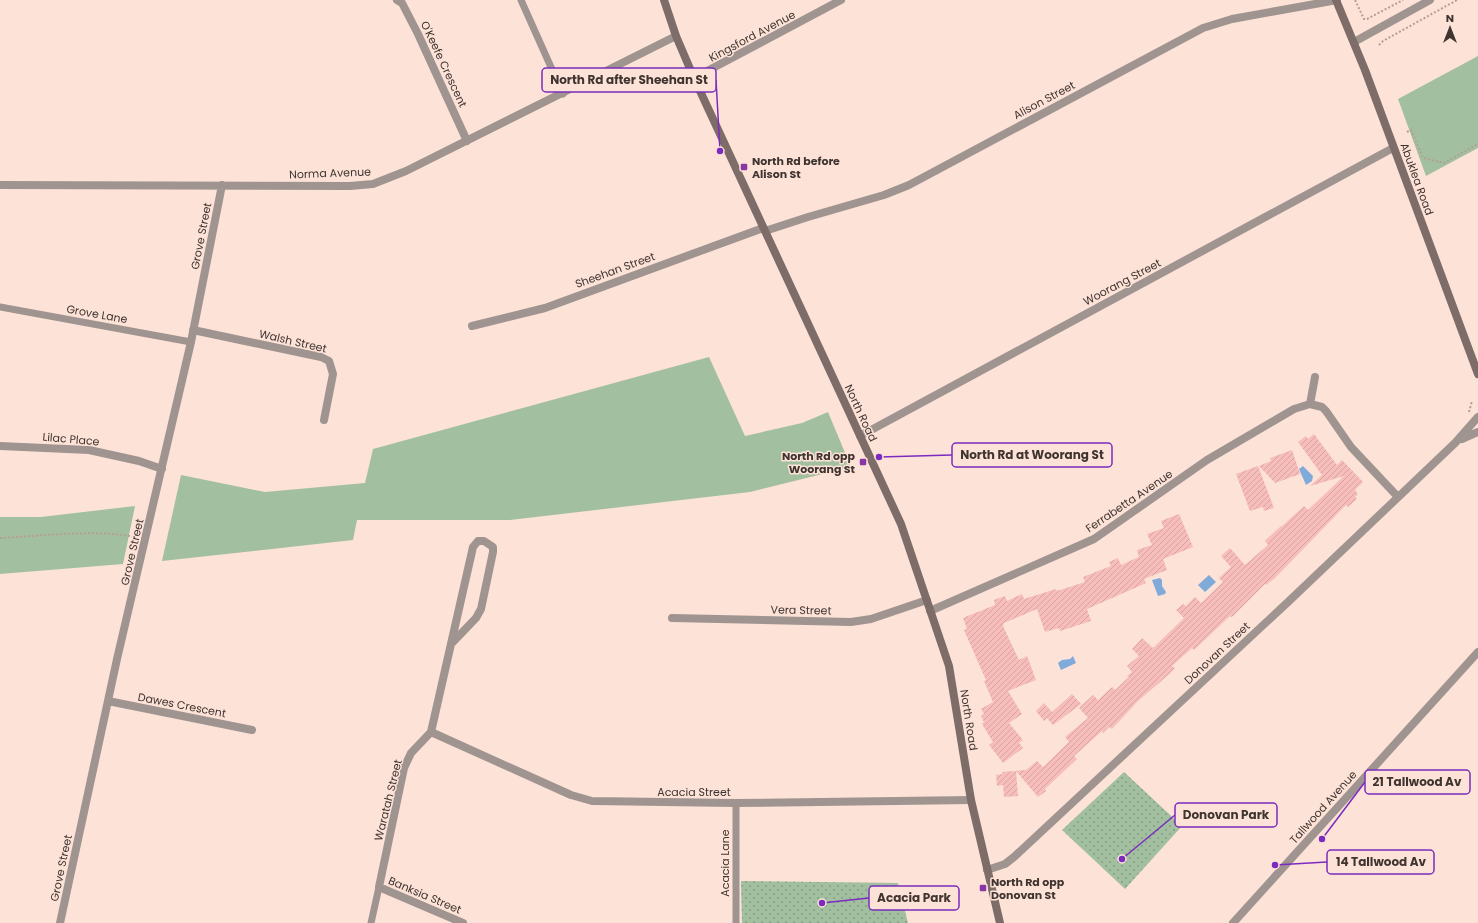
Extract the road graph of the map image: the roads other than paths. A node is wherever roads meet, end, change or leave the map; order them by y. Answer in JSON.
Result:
{"nodes":[{"id":1,"x":397,"y":0,"type":"edge"},
{"id":2,"x":521,"y":0,"type":"edge"},
{"id":3,"x":664,"y":0,"type":"edge"},
{"id":4,"x":841,"y":0,"type":"edge"},
{"id":5,"x":1337,"y":0,"type":"edge"},
{"id":6,"x":1430,"y":0,"type":"edge"},
{"id":7,"x":676,"y":36,"type":"junction"},
{"id":8,"x":1354,"y":42,"type":"junction"},
{"id":9,"x":694,"y":78,"type":"junction"},
{"id":10,"x":563,"y":94,"type":"junction"},
{"id":11,"x":467,"y":141,"type":"junction"},
{"id":12,"x":1394,"y":148,"type":"junction"},
{"id":13,"x":0,"y":185,"type":"edge"},
{"id":14,"x":222,"y":185,"type":"junction"},
{"id":15,"x":764,"y":230,"type":"junction"},
{"id":16,"x":0,"y":308,"type":"edge"},
{"id":17,"x":472,"y":326,"type":"dead end"},
{"id":18,"x":193,"y":330,"type":"junction"},
{"id":19,"x":191,"y":342,"type":"junction"},
{"id":20,"x":1476,"y":370,"type":"edge"},
{"id":21,"x":1315,"y":377,"type":"dead end"},
{"id":22,"x":1478,"y":382,"type":"edge"},
{"id":23,"x":1310,"y":404,"type":"junction"},
{"id":24,"x":1478,"y":417,"type":"edge"},
{"id":25,"x":324,"y":420,"type":"dead end"},
{"id":26,"x":1478,"y":424,"type":"edge"},
{"id":27,"x":1478,"y":432,"type":"edge"},
{"id":28,"x":1465,"y":433,"type":"junction"},
{"id":29,"x":860,"y":436,"type":"junction"},
{"id":30,"x":1455,"y":444,"type":"junction"},
{"id":31,"x":0,"y":446,"type":"edge"},
{"id":32,"x":162,"y":469,"type":"junction"},
{"id":33,"x":1398,"y":497,"type":"junction"},
{"id":34,"x":926,"y":600,"type":"junction"},
{"id":35,"x":930,"y":611,"type":"junction"},
{"id":36,"x":672,"y":618,"type":"dead end"},
{"id":37,"x":452,"y":643,"type":"junction"},
{"id":38,"x":1478,"y":652,"type":"edge"},
{"id":39,"x":108,"y":702,"type":"junction"},
{"id":40,"x":252,"y":730,"type":"dead end"},
{"id":41,"x":431,"y":732,"type":"junction"},
{"id":42,"x":971,"y":800,"type":"junction"},
{"id":43,"x":736,"y":803,"type":"junction"},
{"id":44,"x":987,"y":870,"type":"junction"},
{"id":45,"x":379,"y":887,"type":"junction"},
{"id":46,"x":60,"y":923,"type":"edge"},
{"id":47,"x":371,"y":923,"type":"edge"},
{"id":48,"x":463,"y":923,"type":"edge"},
{"id":49,"x":736,"y":923,"type":"edge"},
{"id":50,"x":1000,"y":923,"type":"edge"},
{"id":51,"x":1233,"y":923,"type":"edge"}],
"edges":[{"from":1,"to":11,"type":"street","name":"O'Keefe Crescent"},
{"from":2,"to":10,"type":"lane"},
{"from":3,"to":7,"type":"street","name":"North Road"},
{"from":4,"to":9,"type":"street","name":"Kingsford Avenue"},
{"from":5,"to":8,"type":"street","name":"Abuklea Road"},
{"from":5,"to":15,"type":"street","name":"Alison Street"},
{"from":6,"to":8,"type":"street"},
{"from":7,"to":9,"type":"street","name":"North Road"},
{"from":7,"to":10,"type":"street","name":"Norma Avenue"},
{"from":8,"to":12,"type":"street","name":"Abuklea Road"},
{"from":9,"to":15,"type":"street","name":"North Road"},
{"from":10,"to":11,"type":"street","name":"Norma Avenue"},
{"from":11,"to":14,"type":"street","name":"Norma Avenue"},
{"from":12,"to":20,"type":"street","name":"Abuklea Road"},
{"from":12,"to":29,"type":"street","name":"Woorang Street"},
{"from":13,"to":14,"type":"street","name":"Norma Avenue"},
{"from":14,"to":18,"type":"street","name":"Grove Street"},
{"from":15,"to":17,"type":"street","name":"Sheehan Street"},
{"from":15,"to":29,"type":"street","name":"North Road"},
{"from":16,"to":19,"type":"lane","name":"Grove Lane"},
{"from":18,"to":19,"type":"street","name":"Grove Street"},
{"from":18,"to":25,"type":"street","name":"Walsh Street"},
{"from":19,"to":32,"type":"street","name":"Grove Street"},
{"from":20,"to":22,"type":"street","name":"Abuklea Road"},
{"from":21,"to":23,"type":"street"},
{"from":23,"to":33,"type":"street"},
{"from":23,"to":35,"type":"street","name":"Ferrabetta Avenue"},
{"from":24,"to":28,"type":"street","name":"Donovan Street"},
{"from":26,"to":28,"type":"street","name":"Donovan Street"},
{"from":27,"to":30,"type":"street","name":"Donovan Street"},
{"from":28,"to":30,"type":"street","name":"Donovan Street"},
{"from":29,"to":34,"type":"street","name":"North Road"},
{"from":30,"to":33,"type":"street","name":"Donovan Street"},
{"from":31,"to":32,"type":"street","name":"Lilac Place"},
{"from":32,"to":39,"type":"street","name":"Grove Street"},
{"from":33,"to":44,"type":"street","name":"Donovan Street"},
{"from":34,"to":35,"type":"street","name":"North Road"},
{"from":34,"to":36,"type":"street","name":"Vera Street"},
{"from":35,"to":42,"type":"street","name":"North Road"},
{"from":37,"to":37,"type":"street"},
{"from":37,"to":41,"type":"street"},
{"from":38,"to":51,"type":"street","name":"Tallwood Avenue"},
{"from":39,"to":40,"type":"street","name":"Dawes Crescent"},
{"from":39,"to":46,"type":"street","name":"Grove Street"},
{"from":41,"to":43,"type":"street","name":"Acacia Street"},
{"from":41,"to":45,"type":"street","name":"Waratah Street"},
{"from":42,"to":43,"type":"street","name":"Acacia Street"},
{"from":42,"to":44,"type":"street","name":"North Road"},
{"from":43,"to":49,"type":"lane","name":"Acacia Lane"},
{"from":44,"to":50,"type":"street","name":"North Road"},
{"from":45,"to":47,"type":"lane","name":"Waratah Street"},
{"from":45,"to":48,"type":"street","name":"Banksia Street"}]}
